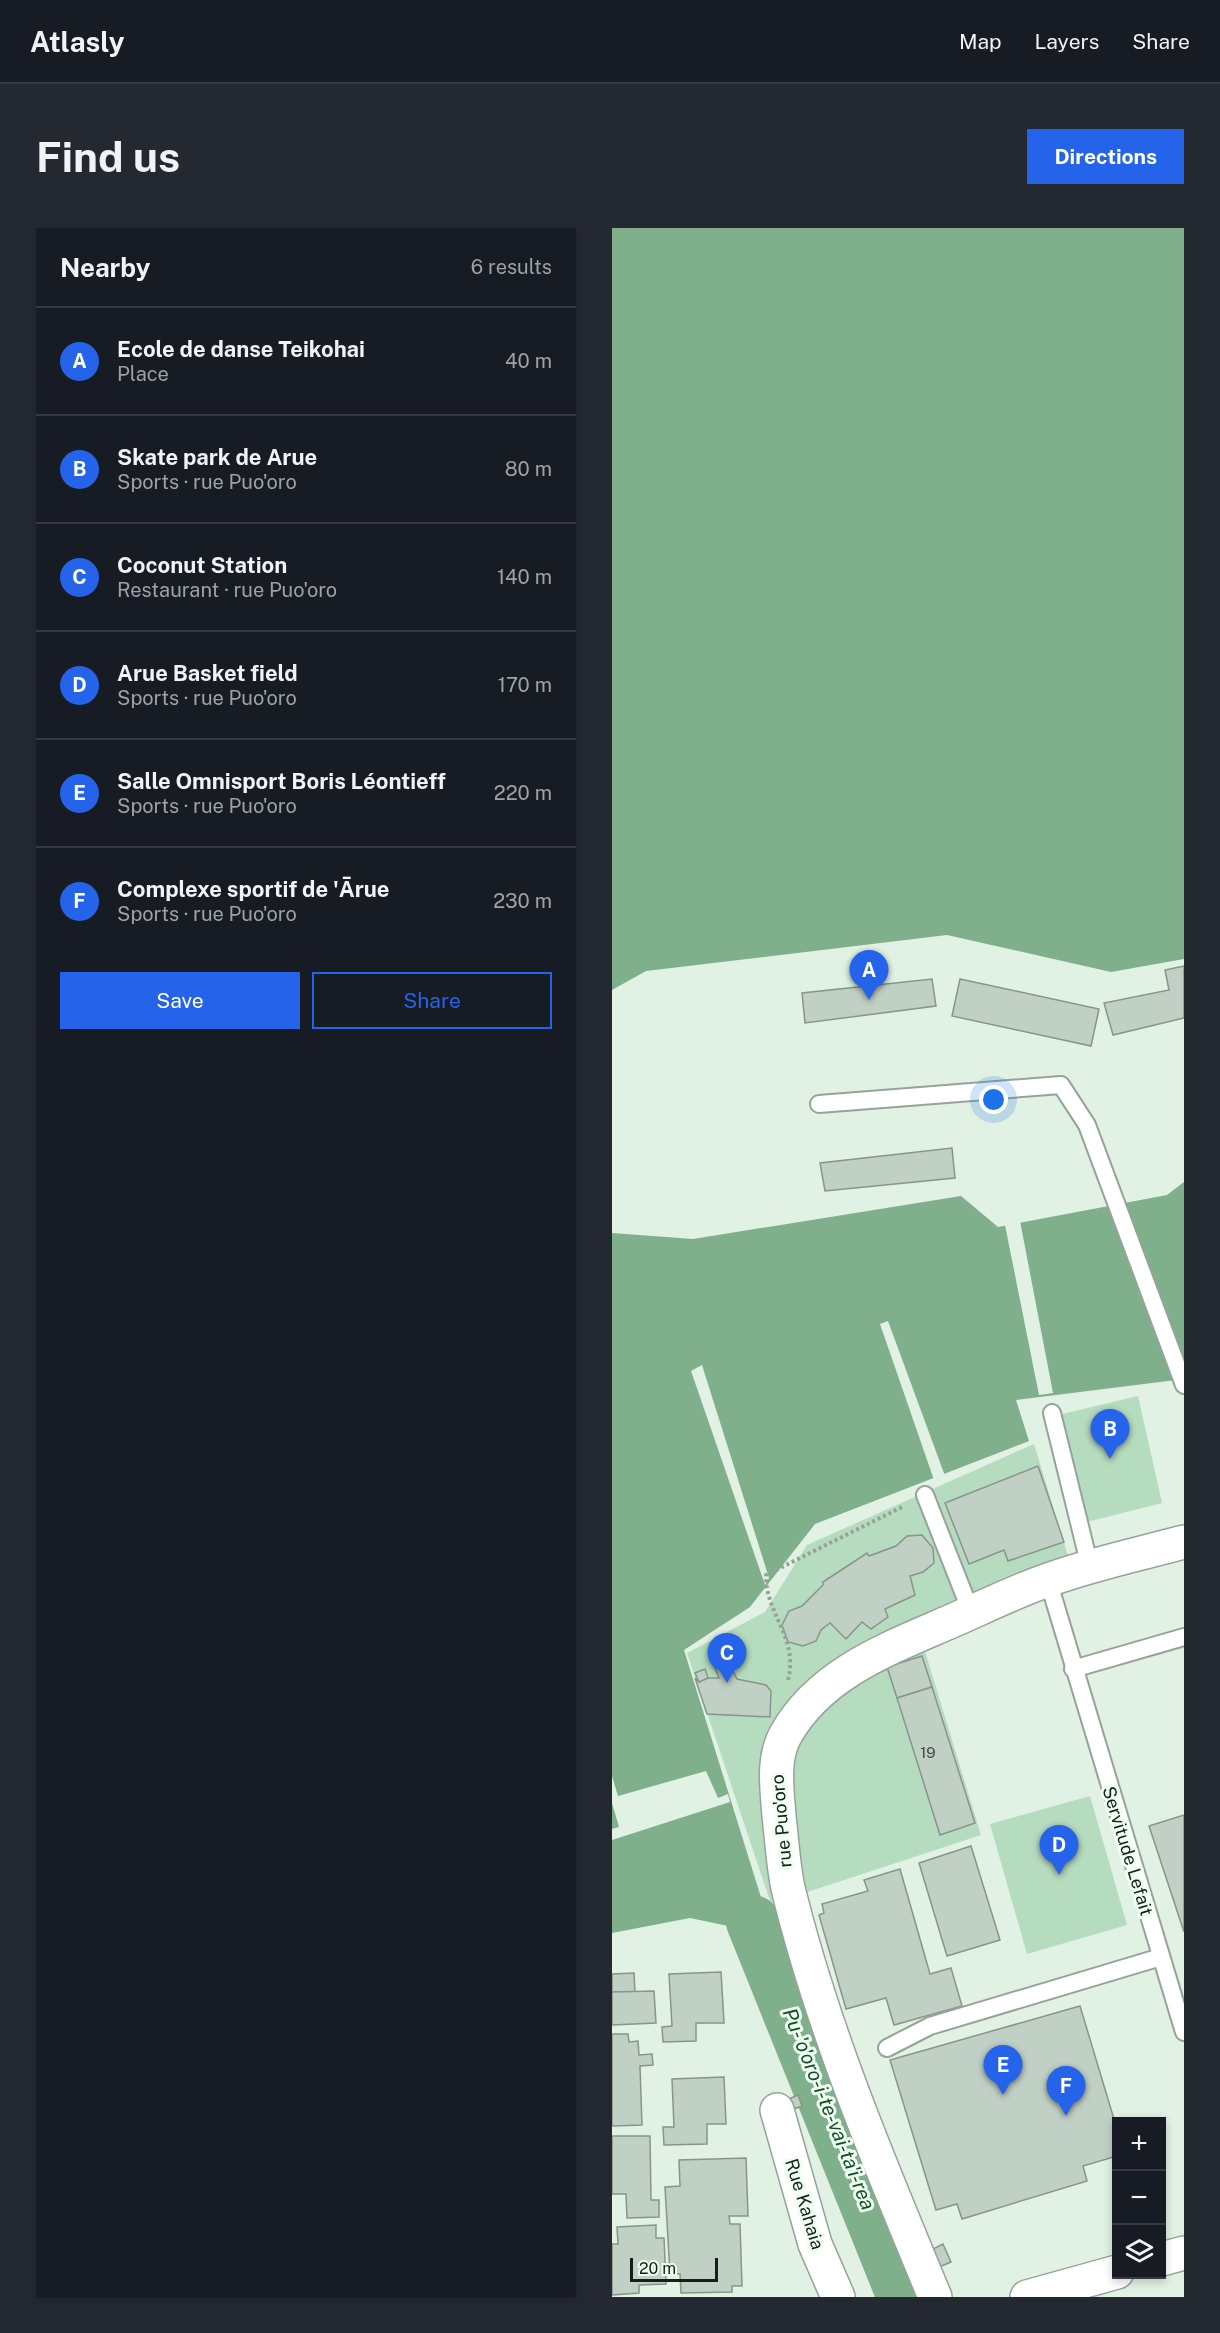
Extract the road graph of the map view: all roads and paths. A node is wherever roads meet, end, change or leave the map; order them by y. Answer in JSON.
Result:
{"nodes":[{"id":1,"x":819,"y":1104,"type":"dead end"},
{"id":2,"x":1184,"y":1385,"type":"edge"},
{"id":3,"x":1052,"y":1413,"type":"dead end"},
{"id":4,"x":925,"y":1495,"type":"joint"},
{"id":5,"x":1184,"y":1542,"type":"edge"},
{"id":6,"x":1090,"y":1567,"type":"junction"},
{"id":7,"x":1048,"y":1580,"type":"junction"},
{"id":8,"x":971,"y":1612,"type":"junction"},
{"id":9,"x":1184,"y":1637,"type":"edge"},
{"id":10,"x":1073,"y":1669,"type":"junction"},
{"id":11,"x":785,"y":1688,"type":"dead end"},
{"id":12,"x":1161,"y":1958,"type":"junction"},
{"id":13,"x":1184,"y":2032,"type":"edge"},
{"id":14,"x":887,"y":2048,"type":"dead end"},
{"id":15,"x":777,"y":2110,"type":"dead end"},
{"id":16,"x":1184,"y":2253,"type":"edge"},
{"id":17,"x":1166,"y":2258,"type":"edge"},
{"id":18,"x":1112,"y":2273,"type":"edge"},
{"id":19,"x":838,"y":2297,"type":"edge"},
{"id":20,"x":935,"y":2297,"type":"edge"},
{"id":21,"x":1027,"y":2297,"type":"edge"}],
"edges":[{"from":1,"to":2,"type":"lane"},
{"from":3,"to":6,"type":"lane"},
{"from":4,"to":8,"type":"lane"},
{"from":4,"to":11,"type":"path"},
{"from":5,"to":6,"type":"street","name":"rue Puo'oro"},
{"from":6,"to":7,"type":"street","name":"rue Puo'oro"},
{"from":7,"to":8,"type":"street","name":"rue Puo'oro"},
{"from":7,"to":10,"type":"lane","name":"Servitude Lefait"},
{"from":8,"to":20,"type":"street","name":"rue Puo'oro"},
{"from":9,"to":10,"type":"lane"},
{"from":10,"to":12,"type":"lane","name":"Servitude Lefait"},
{"from":12,"to":13,"type":"lane","name":"Servitude Lefait"},
{"from":12,"to":14,"type":"lane"},
{"from":15,"to":19,"type":"street","name":"Rue Kahaia"},
{"from":16,"to":17,"type":"street"},
{"from":18,"to":21,"type":"street"}]}
